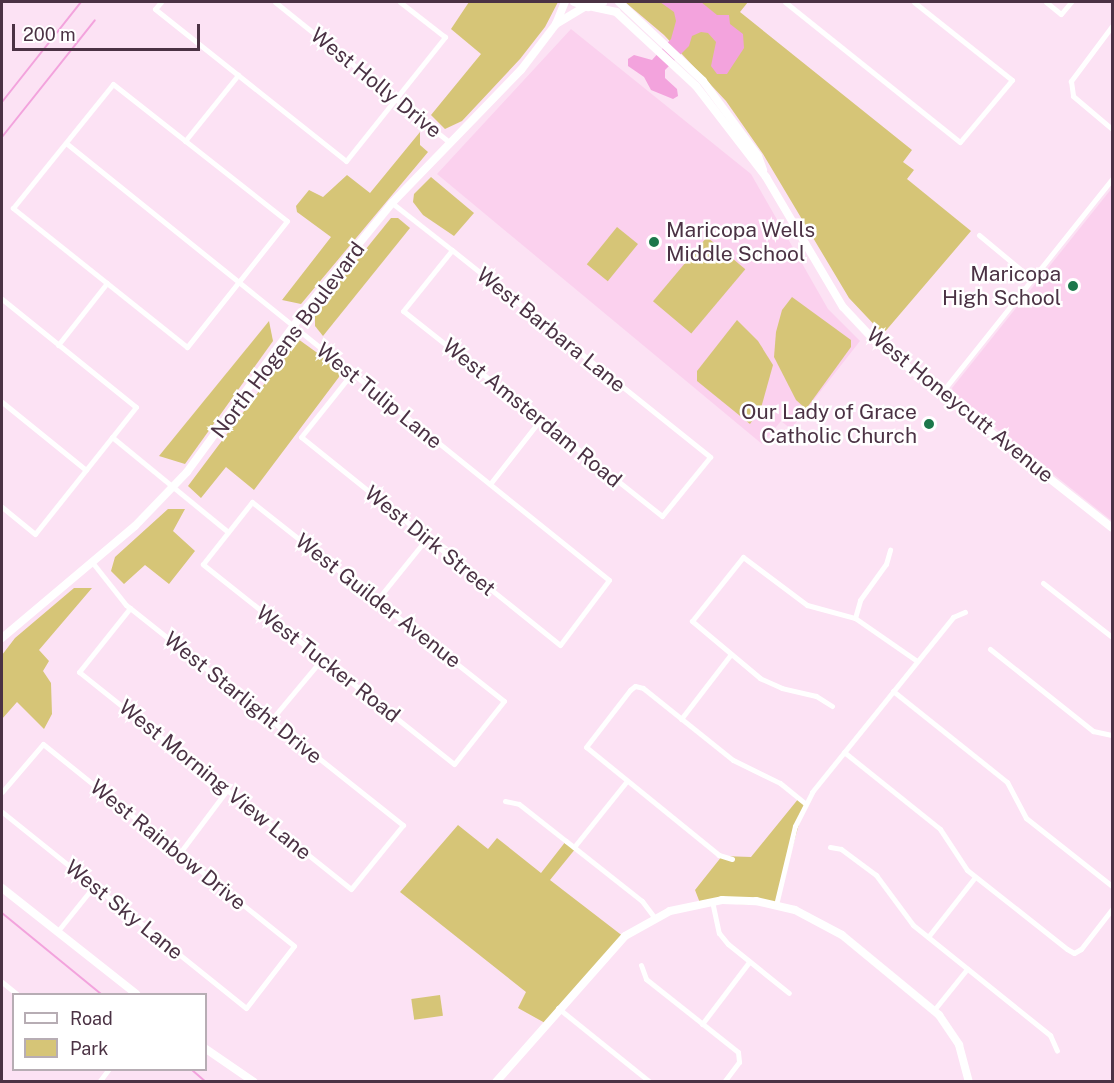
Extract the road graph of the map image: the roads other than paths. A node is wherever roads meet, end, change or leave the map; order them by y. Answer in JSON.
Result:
{"nodes":[{"id":1,"x":161,"y":2,"type":"edge"},
{"id":2,"x":275,"y":2,"type":"edge"},
{"id":3,"x":400,"y":2,"type":"edge"},
{"id":4,"x":565,"y":2,"type":"edge"},
{"id":5,"x":574,"y":2,"type":"edge"},
{"id":6,"x":603,"y":2,"type":"edge"},
{"id":7,"x":619,"y":2,"type":"edge"},
{"id":8,"x":785,"y":2,"type":"edge"},
{"id":9,"x":914,"y":2,"type":"edge"},
{"id":10,"x":1046,"y":2,"type":"edge"},
{"id":11,"x":1071,"y":2,"type":"edge"},
{"id":12,"x":584,"y":7,"type":"junction"},
{"id":13,"x":593,"y":7,"type":"junction"},
{"id":14,"x":556,"y":24,"type":"junction"},
{"id":15,"x":1113,"y":26,"type":"edge"},
{"id":16,"x":660,"y":44,"type":"junction"},
{"id":17,"x":238,"y":75,"type":"junction"},
{"id":18,"x":395,"y":99,"type":"junction"},
{"id":19,"x":1113,"y":129,"type":"edge"},
{"id":20,"x":186,"y":141,"type":"junction"},
{"id":21,"x":449,"y":142,"type":"junction"},
{"id":22,"x":66,"y":143,"type":"junction"},
{"id":23,"x":1113,"y":179,"type":"edge"},
{"id":24,"x":392,"y":203,"type":"junction"},
{"id":25,"x":979,"y":235,"type":"dead end"},
{"id":26,"x":452,"y":250,"type":"junction"},
{"id":27,"x":1032,"y":279,"type":"junction"},
{"id":28,"x":238,"y":282,"type":"junction"},
{"id":29,"x":107,"y":283,"type":"junction"},
{"id":30,"x":2,"y":299,"type":"edge"},
{"id":31,"x":293,"y":326,"type":"junction"},
{"id":32,"x":58,"y":345,"type":"junction"},
{"id":33,"x":352,"y":373,"type":"junction"},
{"id":34,"x":942,"y":392,"type":"junction"},
{"id":35,"x":2,"y":402,"type":"edge"},
{"id":36,"x":540,"y":420,"type":"junction"},
{"id":37,"x":112,"y":437,"type":"junction"},
{"id":38,"x":86,"y":470,"type":"junction"},
{"id":39,"x":490,"y":484,"type":"junction"},
{"id":40,"x":173,"y":487,"type":"junction"},
{"id":41,"x":2,"y":507,"type":"edge"},
{"id":42,"x":662,"y":516,"type":"joint"},
{"id":43,"x":1113,"y":528,"type":"edge"},
{"id":44,"x":228,"y":532,"type":"junction"},
{"id":45,"x":426,"y":538,"type":"junction"},
{"id":46,"x":890,"y":550,"type":"dead end"},
{"id":47,"x":92,"y":562,"type":"junction"},
{"id":48,"x":1043,"y":583,"type":"dead end"},
{"id":49,"x":377,"y":600,"type":"junction"},
{"id":50,"x":130,"y":608,"type":"junction"},
{"id":51,"x":965,"y":612,"type":"dead end"},
{"id":52,"x":855,"y":618,"type":"junction"},
{"id":53,"x":1113,"y":637,"type":"edge"},
{"id":54,"x":2,"y":638,"type":"edge"},
{"id":55,"x":560,"y":645,"type":"joint"},
{"id":56,"x":990,"y":649,"type":"dead end"},
{"id":57,"x":731,"y":654,"type":"junction"},
{"id":58,"x":322,"y":659,"type":"junction"},
{"id":59,"x":917,"y":661,"type":"junction"},
{"id":60,"x":893,"y":691,"type":"junction"},
{"id":61,"x":832,"y":706,"type":"dead end"},
{"id":62,"x":681,"y":718,"type":"junction"},
{"id":63,"x":271,"y":720,"type":"junction"},
{"id":64,"x":1113,"y":735,"type":"edge"},
{"id":65,"x":844,"y":752,"type":"junction"},
{"id":66,"x":454,"y":764,"type":"joint"},
{"id":67,"x":626,"y":782,"type":"junction"},
{"id":68,"x":227,"y":790,"type":"junction"},
{"id":69,"x":2,"y":792,"type":"edge"},
{"id":70,"x":506,"y":801,"type":"dead end"},
{"id":71,"x":805,"y":803,"type":"junction"},
{"id":72,"x":2,"y":812,"type":"edge"},
{"id":73,"x":574,"y":847,"type":"junction"},
{"id":74,"x":830,"y":847,"type":"dead end"},
{"id":75,"x":179,"y":854,"type":"junction"},
{"id":76,"x":732,"y":859,"type":"dead end"},
{"id":77,"x":975,"y":877,"type":"junction"},
{"id":78,"x":94,"y":886,"type":"junction"},
{"id":79,"x":1113,"y":886,"type":"edge"},
{"id":80,"x":2,"y":888,"type":"edge"},
{"id":81,"x":351,"y":889,"type":"joint"},
{"id":82,"x":712,"y":901,"type":"junction"},
{"id":83,"x":776,"y":905,"type":"junction"},
{"id":84,"x":1113,"y":909,"type":"edge"},
{"id":85,"x":655,"y":918,"type":"junction"},
{"id":86,"x":57,"y":932,"type":"junction"},
{"id":87,"x":928,"y":938,"type":"junction"},
{"id":88,"x":749,"y":962,"type":"junction"},
{"id":89,"x":641,"y":966,"type":"dead end"},
{"id":90,"x":967,"y":969,"type":"junction"},
{"id":91,"x":2,"y":982,"type":"edge"},
{"id":92,"x":16,"y":993,"type":"edge"},
{"id":93,"x":135,"y":993,"type":"edge"},
{"id":94,"x":789,"y":993,"type":"dead end"},
{"id":95,"x":246,"y":1008,"type":"joint"},
{"id":96,"x":558,"y":1008,"type":"junction"},
{"id":97,"x":934,"y":1010,"type":"junction"},
{"id":98,"x":702,"y":1024,"type":"junction"},
{"id":99,"x":207,"y":1050,"type":"edge"},
{"id":100,"x":1057,"y":1051,"type":"dead end"},
{"id":101,"x":242,"y":1078,"type":"edge"},
{"id":102,"x":254,"y":1082,"type":"edge"},
{"id":103,"x":496,"y":1082,"type":"edge"},
{"id":104,"x":650,"y":1082,"type":"edge"},
{"id":105,"x":724,"y":1082,"type":"edge"},
{"id":106,"x":969,"y":1082,"type":"edge"}],
"edges":[{"from":1,"to":17,"type":"street"},
{"from":2,"to":18,"type":"street","name":"West Holly Drive"},
{"from":3,"to":18,"type":"street"},
{"from":4,"to":14,"type":"street","name":"North Hogens Boulevard"},
{"from":5,"to":12,"type":"street"},
{"from":6,"to":13,"type":"street"},
{"from":7,"to":16,"type":"street","name":"West Honeycutt Avenue"},
{"from":8,"to":9,"type":"street"},
{"from":10,"to":11,"type":"street"},
{"from":12,"to":13,"type":"street"},
{"from":12,"to":14,"type":"street","name":"North Hogens Boulevard"},
{"from":13,"to":16,"type":"street","name":"West Honeycutt Avenue"},
{"from":14,"to":21,"type":"street","name":"North Hogens Boulevard"},
{"from":15,"to":19,"type":"street"},
{"from":16,"to":34,"type":"street","name":"West Honeycutt Avenue"},
{"from":17,"to":18,"type":"street"},
{"from":17,"to":20,"type":"street"},
{"from":18,"to":21,"type":"street","name":"West Holly Drive"},
{"from":20,"to":22,"type":"street"},
{"from":20,"to":28,"type":"street"},
{"from":21,"to":24,"type":"street","name":"North Hogens Boulevard"},
{"from":22,"to":28,"type":"street","name":"West Tulip Lane"},
{"from":22,"to":29,"type":"street"},
{"from":23,"to":27,"type":"street"},
{"from":24,"to":26,"type":"street","name":"West Barbara Lane"},
{"from":24,"to":31,"type":"street","name":"North Hogens Boulevard"},
{"from":25,"to":27,"type":"street"},
{"from":26,"to":36,"type":"street","name":"West Amsterdam Road"},
{"from":26,"to":42,"type":"street","name":"West Barbara Lane"},
{"from":27,"to":34,"type":"street"},
{"from":28,"to":29,"type":"street"},
{"from":28,"to":31,"type":"street","name":"West Tulip Lane"},
{"from":29,"to":32,"type":"street"},
{"from":30,"to":32,"type":"street"},
{"from":31,"to":33,"type":"street","name":"West Tulip Lane"},
{"from":31,"to":40,"type":"street","name":"North Hogens Boulevard"},
{"from":32,"to":37,"type":"street"},
{"from":33,"to":39,"type":"street","name":"West Tulip Lane"},
{"from":33,"to":45,"type":"street","name":"West Dirk Street"},
{"from":34,"to":43,"type":"street","name":"West Honeycutt Avenue"},
{"from":35,"to":38,"type":"street"},
{"from":36,"to":39,"type":"street"},
{"from":36,"to":42,"type":"street","name":"West Amsterdam Road"},
{"from":37,"to":38,"type":"street"},
{"from":37,"to":40,"type":"street"},
{"from":38,"to":41,"type":"street"},
{"from":39,"to":55,"type":"street","name":"West Tulip Lane"},
{"from":40,"to":44,"type":"street"},
{"from":40,"to":47,"type":"street","name":"North Hogens Boulevard"},
{"from":44,"to":49,"type":"street","name":"West Guilder Avenue"},
{"from":44,"to":58,"type":"street","name":"West Tucker Road"},
{"from":45,"to":49,"type":"street"},
{"from":45,"to":55,"type":"street","name":"West Dirk Street"},
{"from":46,"to":52,"type":"street"},
{"from":47,"to":50,"type":"street","name":"West Starlight Drive"},
{"from":47,"to":54,"type":"street","name":"North Hogens Boulevard"},
{"from":48,"to":53,"type":"street"},
{"from":49,"to":66,"type":"street","name":"West Guilder Avenue"},
{"from":50,"to":63,"type":"street","name":"West Starlight Drive"},
{"from":50,"to":68,"type":"street","name":"West Morning View Lane"},
{"from":51,"to":59,"type":"street"},
{"from":52,"to":57,"type":"street"},
{"from":52,"to":59,"type":"street"},
{"from":56,"to":64,"type":"street"},
{"from":57,"to":61,"type":"street"},
{"from":57,"to":62,"type":"street"},
{"from":58,"to":63,"type":"street"},
{"from":58,"to":66,"type":"street","name":"West Tucker Road"},
{"from":59,"to":60,"type":"street"},
{"from":60,"to":65,"type":"street"},
{"from":60,"to":79,"type":"street"},
{"from":62,"to":67,"type":"street"},
{"from":62,"to":71,"type":"street"},
{"from":63,"to":81,"type":"street","name":"West Starlight Drive"},
{"from":65,"to":71,"type":"street"},
{"from":65,"to":77,"type":"street"},
{"from":67,"to":73,"type":"street"},
{"from":67,"to":76,"type":"street"},
{"from":68,"to":75,"type":"street"},
{"from":68,"to":81,"type":"street","name":"West Morning View Lane"},
{"from":69,"to":75,"type":"street","name":"West Rainbow Drive"},
{"from":70,"to":73,"type":"street"},
{"from":71,"to":83,"type":"street"},
{"from":72,"to":78,"type":"street","name":"West Sky Lane"},
{"from":73,"to":85,"type":"street"},
{"from":74,"to":87,"type":"street"},
{"from":75,"to":95,"type":"street","name":"West Rainbow Drive"},
{"from":77,"to":84,"type":"street"},
{"from":77,"to":87,"type":"street"},
{"from":78,"to":86,"type":"street"},
{"from":78,"to":95,"type":"street","name":"West Sky Lane"},
{"from":80,"to":86,"type":"street"},
{"from":82,"to":83,"type":"street"},
{"from":82,"to":85,"type":"street"},
{"from":82,"to":88,"type":"street"},
{"from":83,"to":97,"type":"street"},
{"from":85,"to":96,"type":"street"},
{"from":86,"to":93,"type":"street"},
{"from":87,"to":90,"type":"street"},
{"from":88,"to":94,"type":"street"},
{"from":88,"to":98,"type":"street"},
{"from":89,"to":98,"type":"street"},
{"from":90,"to":97,"type":"street"},
{"from":90,"to":100,"type":"street"},
{"from":91,"to":92,"type":"street"},
{"from":96,"to":103,"type":"street"},
{"from":96,"to":104,"type":"street"},
{"from":97,"to":106,"type":"street"},
{"from":98,"to":105,"type":"street"},
{"from":99,"to":101,"type":"street"},
{"from":101,"to":102,"type":"street"}]}
